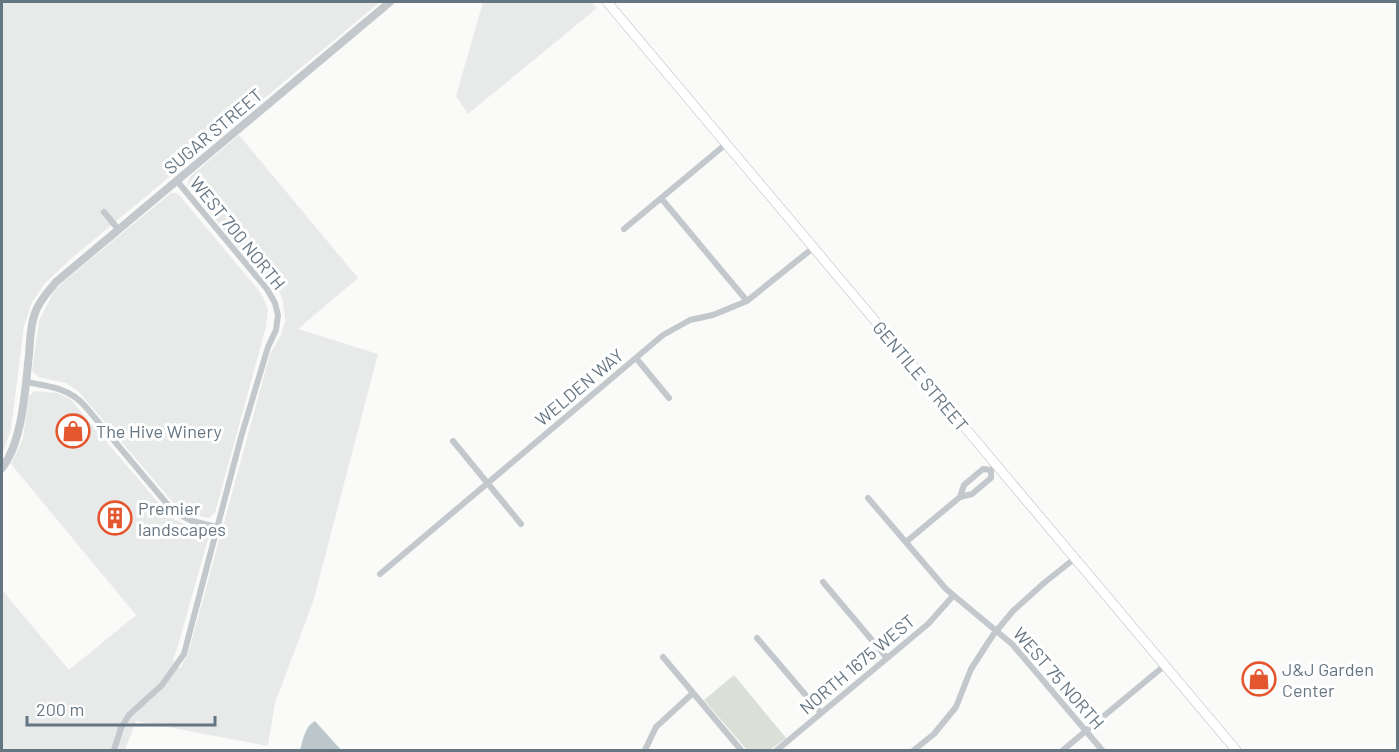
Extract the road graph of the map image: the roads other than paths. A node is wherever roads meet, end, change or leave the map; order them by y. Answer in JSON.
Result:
{"nodes":[{"id":1,"x":390,"y":2,"type":"edge"},
{"id":2,"x":607,"y":2,"type":"edge"},
{"id":3,"x":726,"y":144,"type":"junction"},
{"id":4,"x":177,"y":181,"type":"junction"},
{"id":5,"x":661,"y":198,"type":"junction"},
{"id":6,"x":104,"y":212,"type":"dead end"},
{"id":7,"x":118,"y":229,"type":"junction"},
{"id":8,"x":624,"y":229,"type":"dead end"},
{"id":9,"x":813,"y":248,"type":"junction"},
{"id":10,"x":747,"y":301,"type":"junction"},
{"id":11,"x":636,"y":358,"type":"junction"},
{"id":12,"x":26,"y":382,"type":"junction"},
{"id":13,"x":669,"y":398,"type":"dead end"},
{"id":14,"x":453,"y":441,"type":"dead end"},
{"id":15,"x":2,"y":468,"type":"edge"},
{"id":16,"x":994,"y":468,"type":"junction"},
{"id":17,"x":488,"y":483,"type":"junction"},
{"id":18,"x":960,"y":497,"type":"junction"},
{"id":19,"x":868,"y":498,"type":"dead end"},
{"id":20,"x":521,"y":524,"type":"dead end"},
{"id":21,"x":217,"y":527,"type":"junction"},
{"id":22,"x":906,"y":542,"type":"junction"},
{"id":23,"x":1074,"y":559,"type":"junction"},
{"id":24,"x":380,"y":574,"type":"dead end"},
{"id":25,"x":823,"y":582,"type":"dead end"},
{"id":26,"x":953,"y":596,"type":"junction"},
{"id":27,"x":997,"y":630,"type":"junction"},
{"id":28,"x":757,"y":638,"type":"dead end"},
{"id":29,"x":663,"y":657,"type":"dead end"},
{"id":30,"x":887,"y":658,"type":"junction"},
{"id":31,"x":1164,"y":666,"type":"junction"},
{"id":32,"x":693,"y":693,"type":"junction"},
{"id":33,"x":821,"y":713,"type":"junction"},
{"id":34,"x":1086,"y":731,"type":"junction"},
{"id":35,"x":114,"y":750,"type":"edge"},
{"id":36,"x":645,"y":750,"type":"edge"},
{"id":37,"x":741,"y":750,"type":"edge"},
{"id":38,"x":777,"y":750,"type":"edge"},
{"id":39,"x":914,"y":750,"type":"edge"},
{"id":40,"x":1063,"y":750,"type":"edge"},
{"id":41,"x":1102,"y":750,"type":"edge"},
{"id":42,"x":1236,"y":750,"type":"edge"}],
"edges":[{"from":1,"to":4,"type":"street","name":"SUGAR STREET"},
{"from":2,"to":3,"type":"main road","name":"GENTILE STREET"},
{"from":3,"to":5,"type":"street"},
{"from":3,"to":9,"type":"main road","name":"GENTILE STREET"},
{"from":4,"to":7,"type":"street","name":"SUGAR STREET"},
{"from":4,"to":21,"type":"street","name":"WEST 700 NORTH"},
{"from":5,"to":8,"type":"street"},
{"from":5,"to":10,"type":"street"},
{"from":6,"to":7,"type":"street"},
{"from":7,"to":12,"type":"street","name":"SUGAR STREET"},
{"from":9,"to":10,"type":"street","name":"WELDEN WAY"},
{"from":9,"to":16,"type":"main road","name":"GENTILE STREET"},
{"from":10,"to":11,"type":"street","name":"WELDEN WAY"},
{"from":11,"to":13,"type":"street"},
{"from":11,"to":17,"type":"street","name":"WELDEN WAY"},
{"from":12,"to":15,"type":"street","name":"SUGAR STREET"},
{"from":12,"to":21,"type":"street"},
{"from":14,"to":17,"type":"street"},
{"from":16,"to":18,"type":"street"},
{"from":16,"to":18,"type":"street"},
{"from":16,"to":23,"type":"main road","name":"GENTILE STREET"},
{"from":17,"to":20,"type":"street"},
{"from":17,"to":24,"type":"street","name":"WELDEN WAY"},
{"from":18,"to":22,"type":"street"},
{"from":19,"to":22,"type":"street","name":"WEST 75 NORTH"},
{"from":21,"to":35,"type":"street"},
{"from":22,"to":26,"type":"street","name":"WEST 75 NORTH"},
{"from":23,"to":27,"type":"street"},
{"from":23,"to":31,"type":"main road","name":"GENTILE STREET"},
{"from":25,"to":30,"type":"street"},
{"from":26,"to":27,"type":"street","name":"WEST 75 NORTH"},
{"from":26,"to":30,"type":"street","name":"NORTH 1675 WEST"},
{"from":27,"to":34,"type":"street","name":"WEST 75 NORTH"},
{"from":27,"to":39,"type":"street"},
{"from":28,"to":33,"type":"street"},
{"from":29,"to":32,"type":"street"},
{"from":30,"to":33,"type":"street","name":"NORTH 1675 WEST"},
{"from":31,"to":34,"type":"street"},
{"from":31,"to":42,"type":"main road","name":"GENTILE STREET"},
{"from":32,"to":36,"type":"street"},
{"from":32,"to":37,"type":"street"},
{"from":33,"to":38,"type":"street","name":"NORTH 1675 WEST"},
{"from":34,"to":40,"type":"street"},
{"from":34,"to":41,"type":"street","name":"WEST 75 NORTH"}]}
